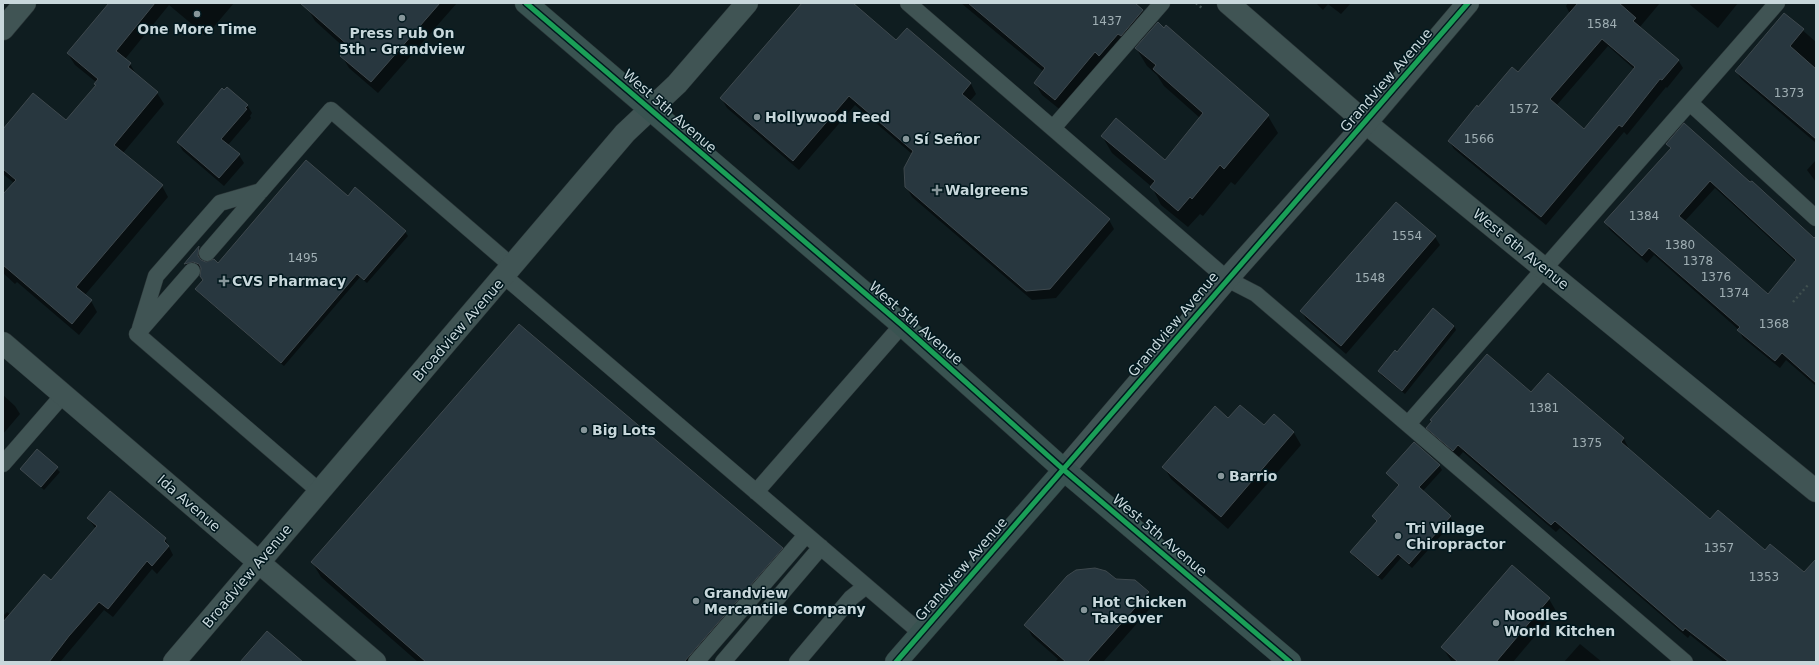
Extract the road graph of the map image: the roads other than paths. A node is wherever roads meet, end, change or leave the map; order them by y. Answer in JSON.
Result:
{"nodes":[{"id":1,"x":25,"y":3,"type":"edge"},
{"id":2,"x":526,"y":3,"type":"edge"},
{"id":3,"x":747,"y":3,"type":"edge"},
{"id":4,"x":908,"y":3,"type":"edge"},
{"id":5,"x":1162,"y":3,"type":"edge"},
{"id":6,"x":1228,"y":3,"type":"edge"},
{"id":7,"x":1468,"y":3,"type":"edge"},
{"id":8,"x":1777,"y":3,"type":"edge"},
{"id":9,"x":3,"y":29,"type":"edge"},
{"id":10,"x":1690,"y":104,"type":"junction"},
{"id":11,"x":650,"y":110,"type":"junction"},
{"id":12,"x":1366,"y":123,"type":"junction"},
{"id":13,"x":1053,"y":128,"type":"junction"},
{"id":14,"x":261,"y":191,"type":"junction"},
{"id":15,"x":1816,"y":218,"type":"edge"},
{"id":16,"x":207,"y":253,"type":"dead end"},
{"id":17,"x":1544,"y":267,"type":"junction"},
{"id":18,"x":192,"y":270,"type":"dead end"},
{"id":19,"x":508,"y":271,"type":"junction"},
{"id":20,"x":1227,"y":278,"type":"junction"},
{"id":21,"x":902,"y":325,"type":"junction"},
{"id":22,"x":137,"y":334,"type":"junction"},
{"id":23,"x":3,"y":343,"type":"edge"},
{"id":24,"x":63,"y":395,"type":"junction"},
{"id":25,"x":1408,"y":424,"type":"junction"},
{"id":26,"x":3,"y":464,"type":"edge"},
{"id":27,"x":1064,"y":470,"type":"junction"},
{"id":28,"x":319,"y":491,"type":"junction"},
{"id":29,"x":1816,"y":491,"type":"edge"},
{"id":30,"x":756,"y":492,"type":"junction"},
{"id":31,"x":806,"y":535,"type":"junction"},
{"id":32,"x":821,"y":547,"type":"junction"},
{"id":33,"x":259,"y":562,"type":"junction"},
{"id":34,"x":866,"y":586,"type":"junction"},
{"id":35,"x":921,"y":633,"type":"junction"},
{"id":36,"x":901,"y":660,"type":"edge"},
{"id":37,"x":174,"y":662,"type":"edge"},
{"id":38,"x":375,"y":662,"type":"edge"},
{"id":39,"x":696,"y":662,"type":"edge"},
{"id":40,"x":723,"y":662,"type":"edge"},
{"id":41,"x":797,"y":662,"type":"edge"},
{"id":42,"x":1290,"y":662,"type":"edge"},
{"id":43,"x":1685,"y":662,"type":"edge"}],
"edges":[{"from":1,"to":9,"type":"street"},
{"from":2,"to":11,"type":"main road","name":"West 5th Avenue"},
{"from":3,"to":11,"type":"street","name":"Broadview Avenue"},
{"from":4,"to":13,"type":"lane"},
{"from":5,"to":13,"type":"lane"},
{"from":6,"to":12,"type":"street","name":"West 6th Avenue"},
{"from":7,"to":12,"type":"street","name":"Grandview Avenue"},
{"from":8,"to":10,"type":"lane"},
{"from":10,"to":15,"type":"lane"},
{"from":10,"to":17,"type":"lane"},
{"from":11,"to":19,"type":"street","name":"Broadview Avenue"},
{"from":11,"to":21,"type":"main road","name":"West 5th Avenue"},
{"from":12,"to":17,"type":"street","name":"West 6th Avenue"},
{"from":12,"to":20,"type":"street","name":"Grandview Avenue"},
{"from":13,"to":20,"type":"lane"},
{"from":14,"to":16,"type":"lane"},
{"from":14,"to":19,"type":"lane"},
{"from":14,"to":22,"type":"lane"},
{"from":17,"to":25,"type":"lane"},
{"from":17,"to":29,"type":"street","name":"West 6th Avenue"},
{"from":18,"to":22,"type":"lane"},
{"from":19,"to":28,"type":"street","name":"Broadview Avenue"},
{"from":19,"to":30,"type":"lane"},
{"from":20,"to":25,"type":"lane"},
{"from":20,"to":27,"type":"street","name":"Grandview Avenue"},
{"from":21,"to":27,"type":"main road","name":"West 5th Avenue"},
{"from":21,"to":30,"type":"lane"},
{"from":22,"to":28,"type":"lane"},
{"from":23,"to":24,"type":"street","name":"Ida Avenue"},
{"from":24,"to":26,"type":"lane"},
{"from":24,"to":33,"type":"street","name":"Ida Avenue"},
{"from":25,"to":43,"type":"lane"},
{"from":27,"to":35,"type":"main road","name":"Grandview Avenue"},
{"from":27,"to":42,"type":"main road","name":"West 5th Avenue"},
{"from":28,"to":33,"type":"street","name":"Broadview Avenue"},
{"from":30,"to":31,"type":"lane"},
{"from":31,"to":32,"type":"lane"},
{"from":31,"to":39,"type":"lane"},
{"from":32,"to":34,"type":"lane"},
{"from":32,"to":40,"type":"lane"},
{"from":33,"to":37,"type":"street","name":"Broadview Avenue"},
{"from":33,"to":38,"type":"street","name":"Ida Avenue"},
{"from":34,"to":35,"type":"lane"},
{"from":34,"to":41,"type":"lane"},
{"from":35,"to":36,"type":"main road","name":"Grandview Avenue"}]}
